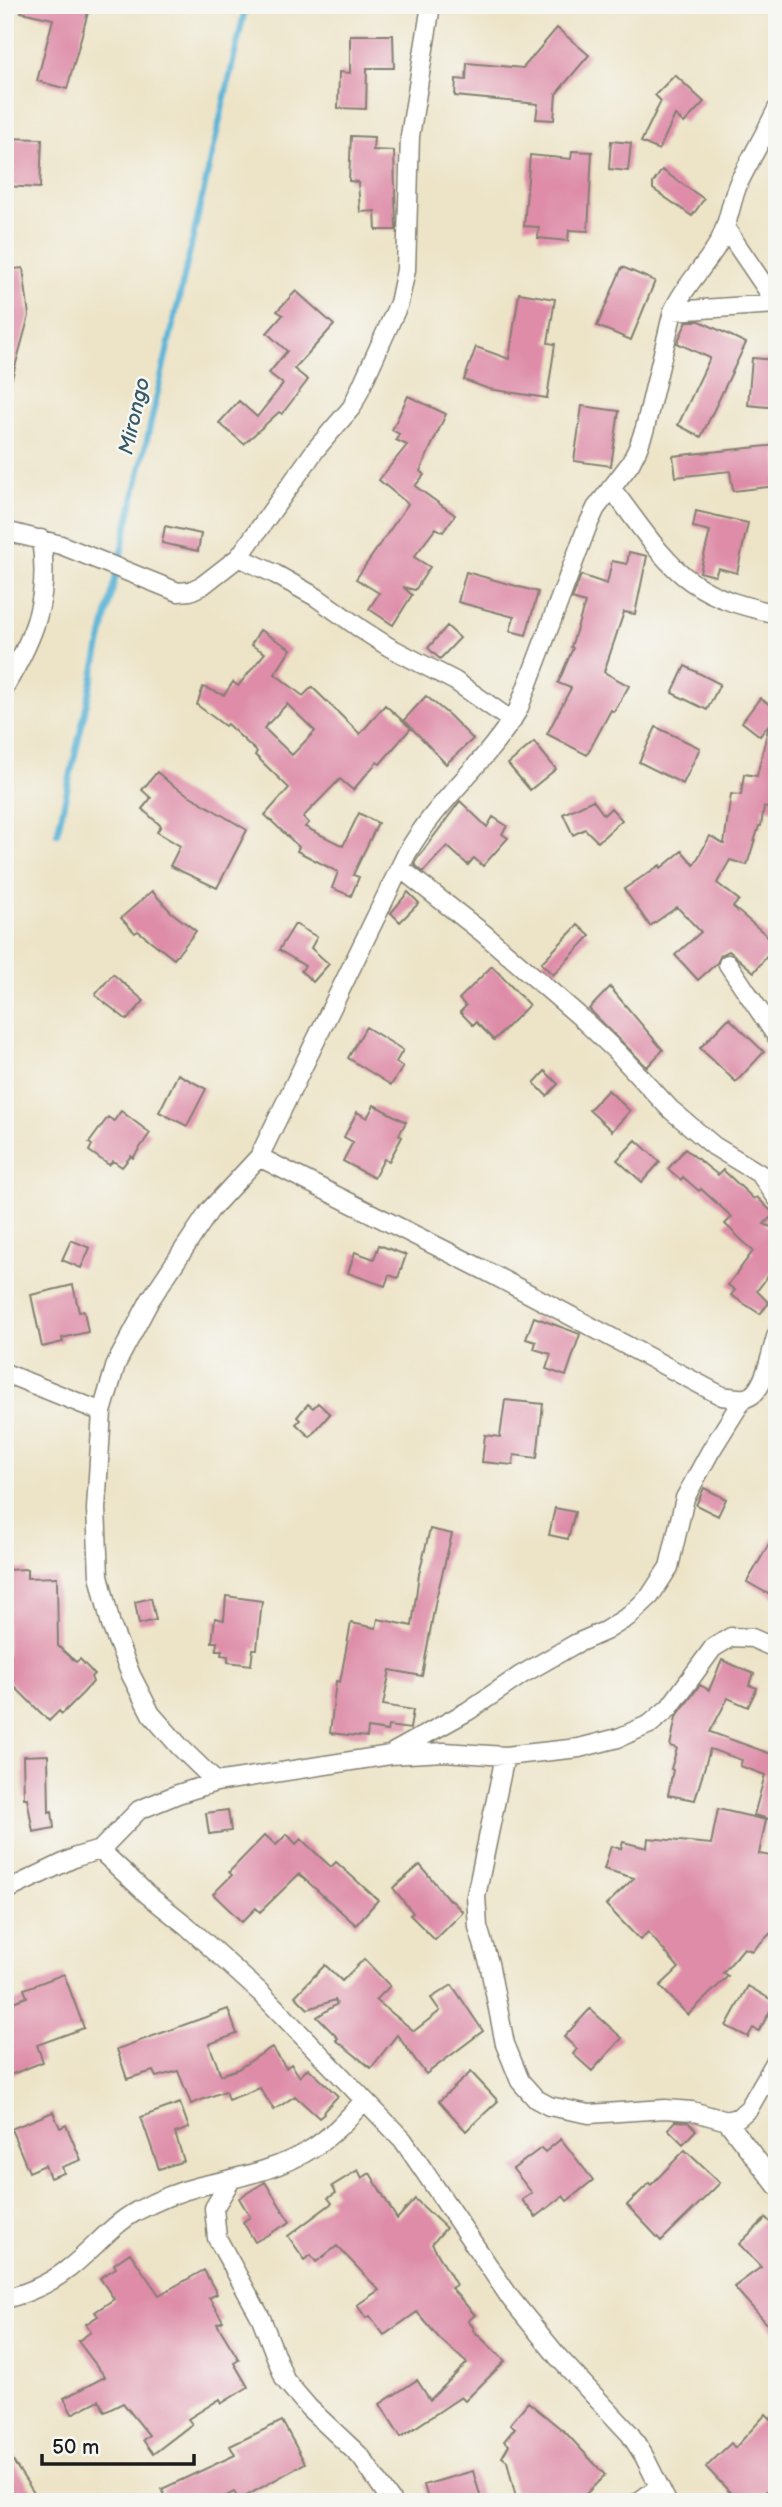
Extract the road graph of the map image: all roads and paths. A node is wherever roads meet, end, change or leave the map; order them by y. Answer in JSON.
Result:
{"nodes":[{"id":1,"x":431,"y":5,"type":"edge"},
{"id":2,"x":777,"y":110,"type":"edge"},
{"id":3,"x":726,"y":229,"type":"junction"},
{"id":4,"x":777,"y":304,"type":"edge"},
{"id":5,"x":673,"y":312,"type":"junction"},
{"id":6,"x":611,"y":488,"type":"junction"},
{"id":7,"x":5,"y":531,"type":"edge"},
{"id":8,"x":41,"y":539,"type":"junction"},
{"id":9,"x":239,"y":557,"type":"junction"},
{"id":10,"x":777,"y":614,"type":"edge"},
{"id":11,"x":5,"y":686,"type":"edge"},
{"id":12,"x":512,"y":721,"type":"junction"},
{"id":13,"x":400,"y":868,"type":"junction"},
{"id":14,"x":728,"y":964,"type":"dead end"},
{"id":15,"x":777,"y":1037,"type":"edge"},
{"id":16,"x":259,"y":1157,"type":"junction"},
{"id":17,"x":777,"y":1198,"type":"edge"},
{"id":18,"x":777,"y":1334,"type":"edge"},
{"id":19,"x":5,"y":1373,"type":"edge"},
{"id":20,"x":743,"y":1399,"type":"junction"},
{"id":21,"x":102,"y":1412,"type":"junction"},
{"id":22,"x":777,"y":1649,"type":"edge"},
{"id":23,"x":390,"y":1755,"type":"junction"},
{"id":24,"x":505,"y":1756,"type":"junction"},
{"id":25,"x":216,"y":1782,"type":"junction"},
{"id":26,"x":100,"y":1850,"type":"junction"},
{"id":27,"x":5,"y":1891,"type":"edge"},
{"id":28,"x":777,"y":2059,"type":"edge"},
{"id":29,"x":364,"y":2101,"type":"junction"},
{"id":30,"x":727,"y":2121,"type":"junction"},
{"id":31,"x":231,"y":2180,"type":"junction"},
{"id":32,"x":777,"y":2186,"type":"edge"},
{"id":33,"x":5,"y":2299,"type":"edge"},
{"id":34,"x":663,"y":2495,"type":"edge"},
{"id":35,"x":392,"y":2502,"type":"edge"},
{"id":36,"x":638,"y":2502,"type":"edge"}],
"edges":[{"from":1,"to":9,"type":"street"},
{"from":2,"to":3,"type":"street"},
{"from":3,"to":4,"type":"street"},
{"from":3,"to":5,"type":"street"},
{"from":4,"to":5,"type":"street"},
{"from":5,"to":6,"type":"street"},
{"from":6,"to":10,"type":"street"},
{"from":6,"to":12,"type":"street"},
{"from":7,"to":8,"type":"street"},
{"from":8,"to":9,"type":"street"},
{"from":8,"to":11,"type":"street"},
{"from":9,"to":12,"type":"street"},
{"from":12,"to":13,"type":"street"},
{"from":13,"to":16,"type":"street"},
{"from":13,"to":17,"type":"street"},
{"from":14,"to":15,"type":"street"},
{"from":16,"to":20,"type":"street"},
{"from":16,"to":21,"type":"street"},
{"from":18,"to":20,"type":"street"},
{"from":19,"to":21,"type":"street"},
{"from":20,"to":23,"type":"street"},
{"from":21,"to":25,"type":"street"},
{"from":22,"to":24,"type":"street"},
{"from":23,"to":24,"type":"street"},
{"from":23,"to":25,"type":"street"},
{"from":24,"to":30,"type":"street"},
{"from":25,"to":26,"type":"street"},
{"from":26,"to":27,"type":"street"},
{"from":26,"to":29,"type":"street"},
{"from":28,"to":30,"type":"street"},
{"from":29,"to":31,"type":"street"},
{"from":29,"to":34,"type":"street"},
{"from":30,"to":32,"type":"street"},
{"from":31,"to":33,"type":"street"},
{"from":31,"to":35,"type":"street"},
{"from":34,"to":36,"type":"street"}]}
